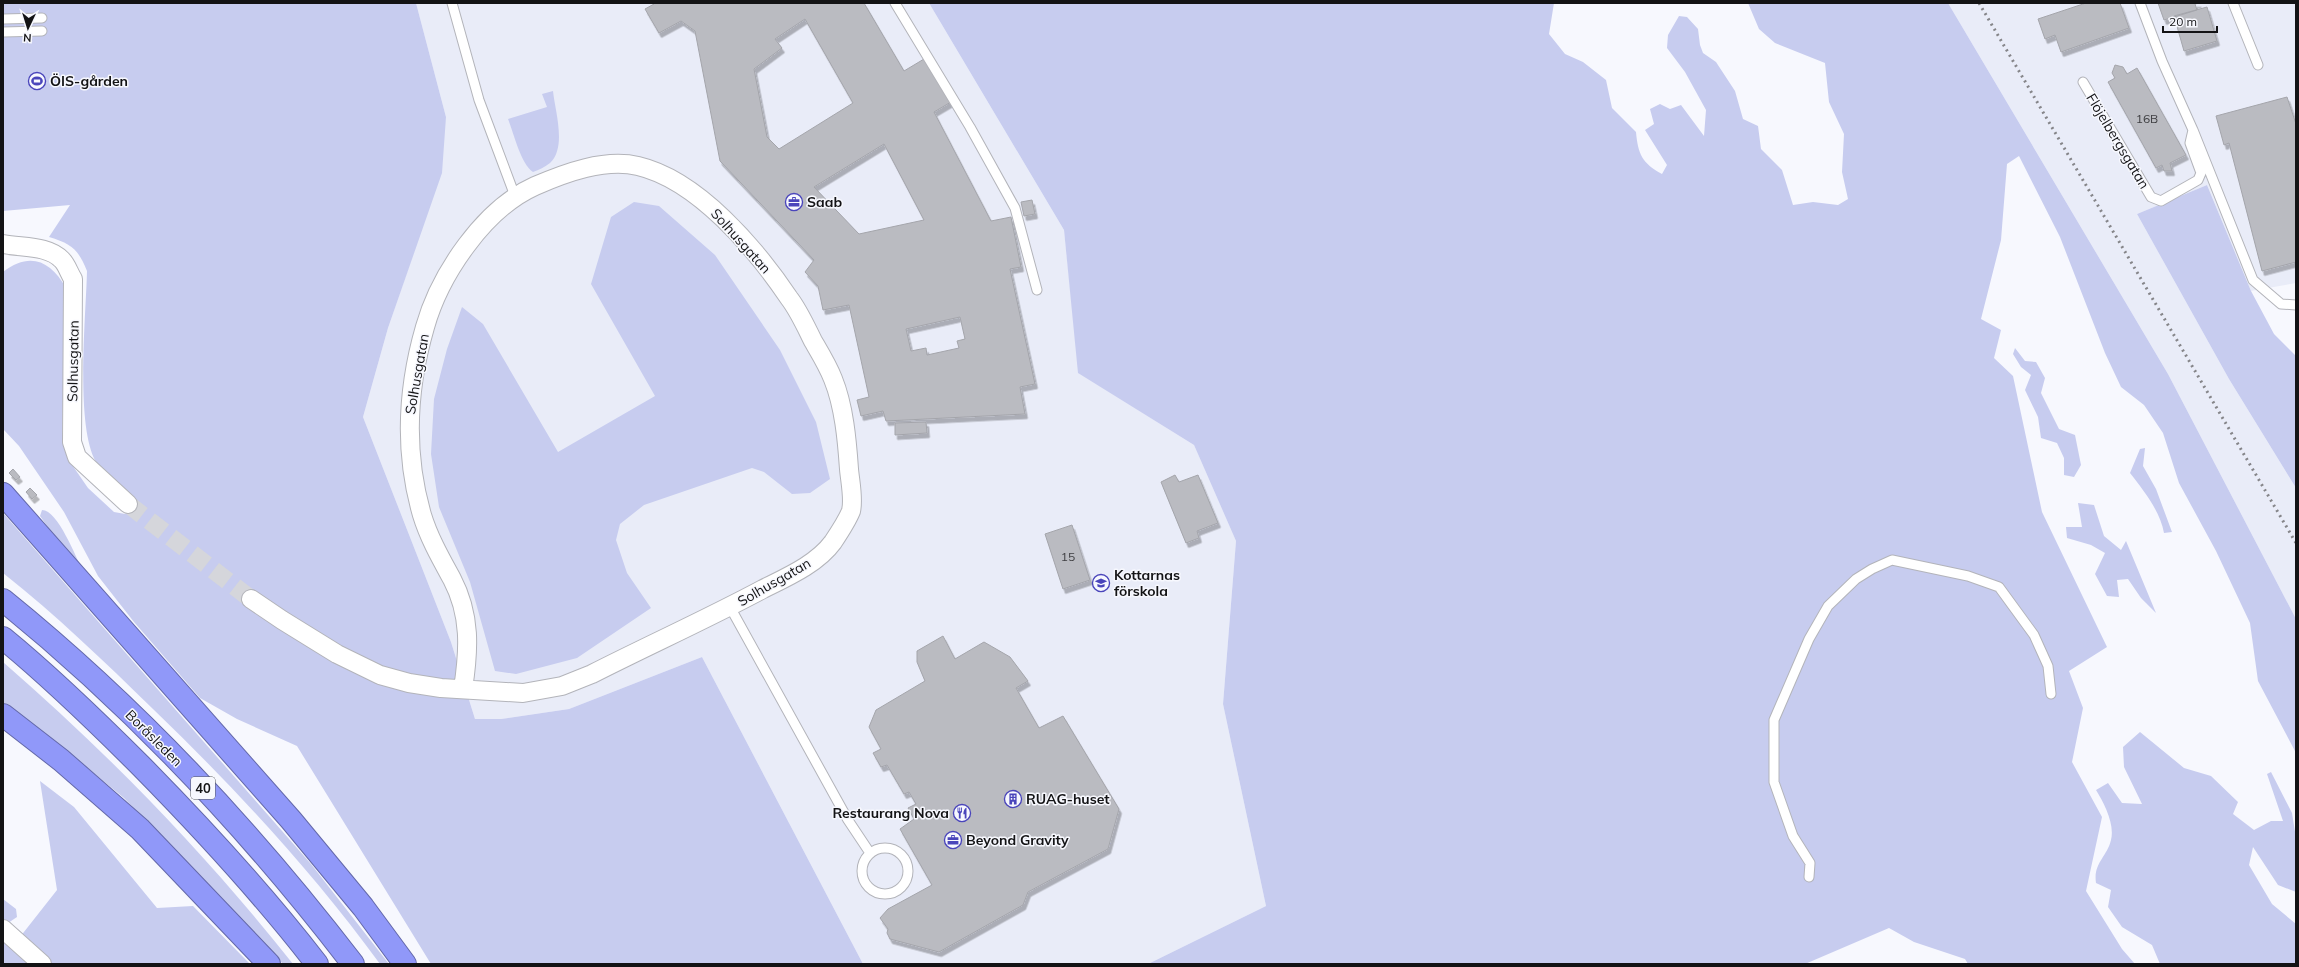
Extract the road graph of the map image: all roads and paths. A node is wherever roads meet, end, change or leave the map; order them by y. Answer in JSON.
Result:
{"nodes":[{"id":1,"x":452,"y":3,"type":"edge"},
{"id":2,"x":895,"y":3,"type":"edge"},
{"id":3,"x":2140,"y":3,"type":"edge"},
{"id":4,"x":2233,"y":3,"type":"edge"},
{"id":5,"x":42,"y":18,"type":"dead end"},
{"id":6,"x":3,"y":19,"type":"edge"},
{"id":7,"x":42,"y":31,"type":"dead end"},
{"id":8,"x":3,"y":32,"type":"edge"},
{"id":9,"x":2258,"y":64,"type":"dead end"},
{"id":10,"x":2082,"y":82,"type":"dead end"},
{"id":11,"x":2193,"y":130,"type":"junction"},
{"id":12,"x":515,"y":196,"type":"junction"},
{"id":13,"x":3,"y":244,"type":"edge"},
{"id":14,"x":1037,"y":290,"type":"dead end"},
{"id":15,"x":2296,"y":305,"type":"edge"},
{"id":16,"x":3,"y":494,"type":"edge"},
{"id":17,"x":128,"y":504,"type":"tunnel mouth"},
{"id":18,"x":251,"y":599,"type":"tunnel mouth"},
{"id":19,"x":3,"y":600,"type":"edge"},
{"id":20,"x":730,"y":607,"type":"junction"},
{"id":21,"x":3,"y":638,"type":"edge"},
{"id":22,"x":463,"y":689,"type":"junction"},
{"id":23,"x":2051,"y":694,"type":"dead end"},
{"id":24,"x":3,"y":715,"type":"edge"},
{"id":25,"x":870,"y":853,"type":"junction"},
{"id":26,"x":1809,"y":877,"type":"dead end"},
{"id":27,"x":3,"y":929,"type":"edge"},
{"id":28,"x":42,"y":964,"type":"edge"},
{"id":29,"x":269,"y":964,"type":"edge"},
{"id":30,"x":317,"y":964,"type":"edge"},
{"id":31,"x":353,"y":964,"type":"edge"},
{"id":32,"x":405,"y":964,"type":"edge"}],
"edges":[{"from":1,"to":12,"type":"lane"},
{"from":2,"to":14,"type":"lane"},
{"from":3,"to":11,"type":"lane","name":"Flöjelbergsgatan"},
{"from":4,"to":9,"type":"lane"},
{"from":5,"to":6,"type":"lane"},
{"from":7,"to":8,"type":"lane"},
{"from":10,"to":11,"type":"lane","name":"Flöjelbergsgatan"},
{"from":11,"to":15,"type":"lane"},
{"from":12,"to":20,"type":"street","name":"Solhusgatan"},
{"from":12,"to":22,"type":"street","name":"Solhusgatan"},
{"from":13,"to":17,"type":"street","name":"Solhusgatan"},
{"from":16,"to":32,"type":"highway"},
{"from":18,"to":22,"type":"street","name":"Solhusgatan"},
{"from":19,"to":31,"type":"highway","name":"Boråsleden","number":"40"},
{"from":20,"to":22,"type":"street","name":"Solhusgatan"},
{"from":20,"to":25,"type":"lane","name":"Solhusgatan"},
{"from":21,"to":30,"type":"highway","name":"Boråsleden","number":"40"},
{"from":23,"to":26,"type":"lane"},
{"from":24,"to":29,"type":"highway"},
{"from":25,"to":25,"type":"lane"},
{"from":27,"to":28,"type":"street"}]}
